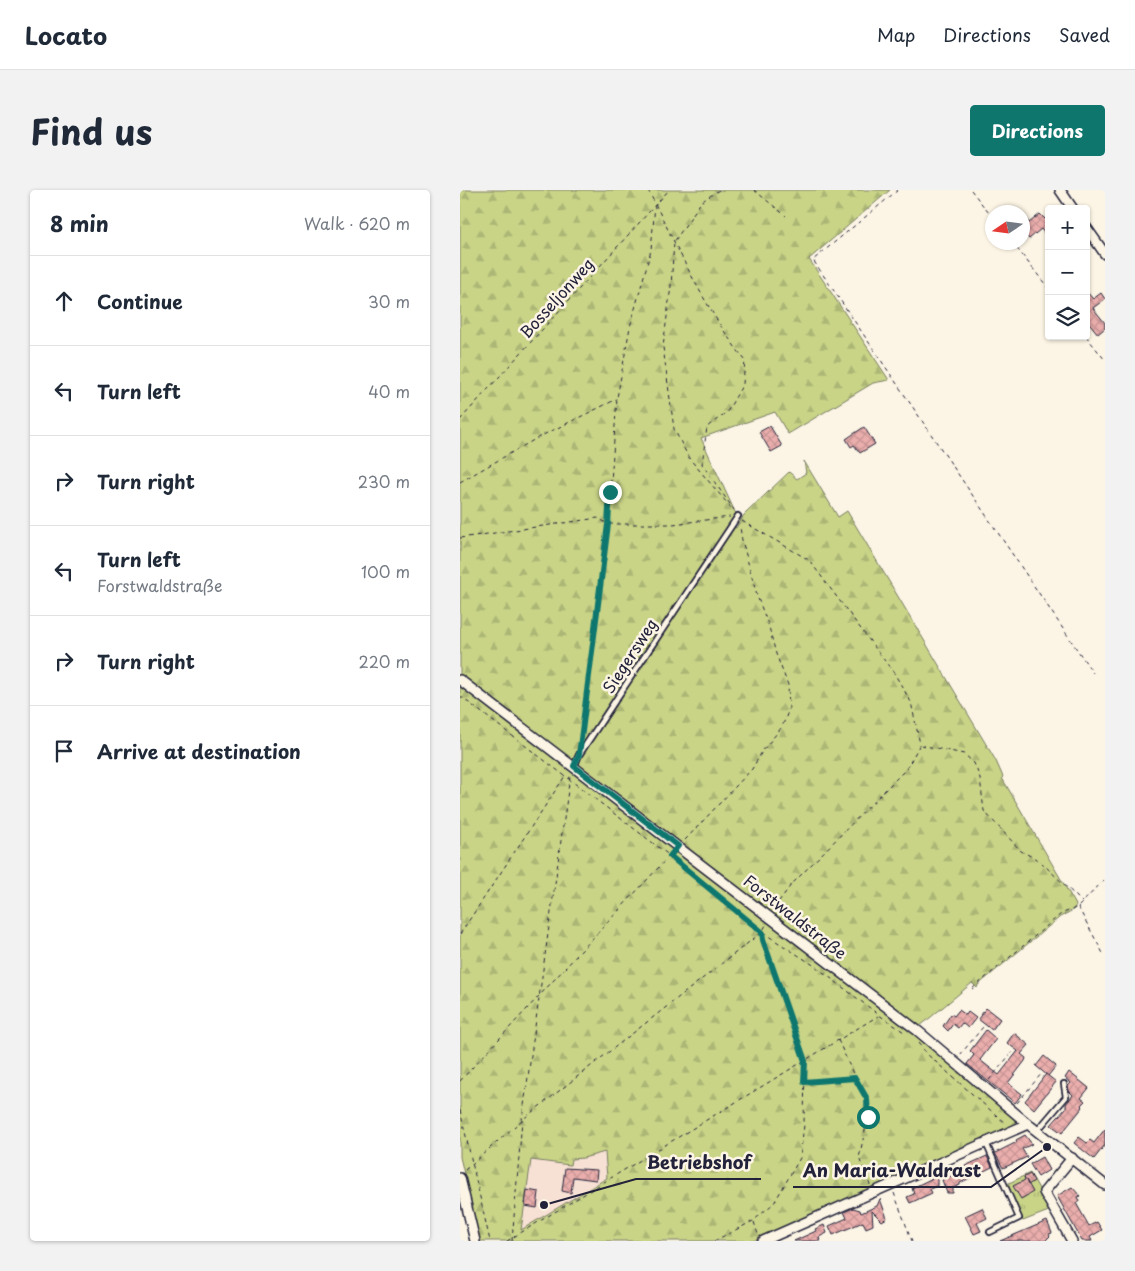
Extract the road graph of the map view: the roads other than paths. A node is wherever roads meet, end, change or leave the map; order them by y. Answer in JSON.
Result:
{"nodes":[{"id":1,"x":1060,"y":190,"type":"edge"},
{"id":2,"x":1070,"y":205,"type":"edge"},
{"id":3,"x":1090,"y":233,"type":"edge"},
{"id":4,"x":1105,"y":254,"type":"edge"},
{"id":5,"x":738,"y":516,"type":"road end"},
{"id":6,"x":460,"y":680,"type":"edge"},
{"id":7,"x":574,"y":766,"type":"junction"},
{"id":8,"x":1064,"y":1084,"type":"dead end"},
{"id":9,"x":1028,"y":1124,"type":"junction"},
{"id":10,"x":1037,"y":1131,"type":"junction"},
{"id":11,"x":986,"y":1142,"type":"junction"},
{"id":12,"x":1072,"y":1158,"type":"junction"},
{"id":13,"x":460,"y":1178,"type":"edge"},
{"id":14,"x":1105,"y":1185,"type":"edge"},
{"id":15,"x":990,"y":1232,"type":"dead end"},
{"id":16,"x":762,"y":1240,"type":"edge"},
{"id":17,"x":475,"y":1241,"type":"edge"},
{"id":18,"x":1072,"y":1241,"type":"edge"}],
"edges":[{"from":1,"to":2,"type":"street"},
{"from":3,"to":4,"type":"street"},
{"from":5,"to":7,"type":"lane","name":"Siegersweg"},
{"from":6,"to":7,"type":"street","name":"Forstwaldstraße"},
{"from":7,"to":9,"type":"street","name":"Forstwaldstraße"},
{"from":8,"to":10,"type":"lane"},
{"from":9,"to":10,"type":"street","name":"Forstwaldstraße"},
{"from":9,"to":11,"type":"street"},
{"from":10,"to":12,"type":"street","name":"Forstwaldstraße"},
{"from":11,"to":15,"type":"lane"},
{"from":11,"to":16,"type":"street"},
{"from":12,"to":14,"type":"street","name":"Forstwaldstraße"},
{"from":12,"to":18,"type":"street"},
{"from":13,"to":17,"type":"street"}]}
